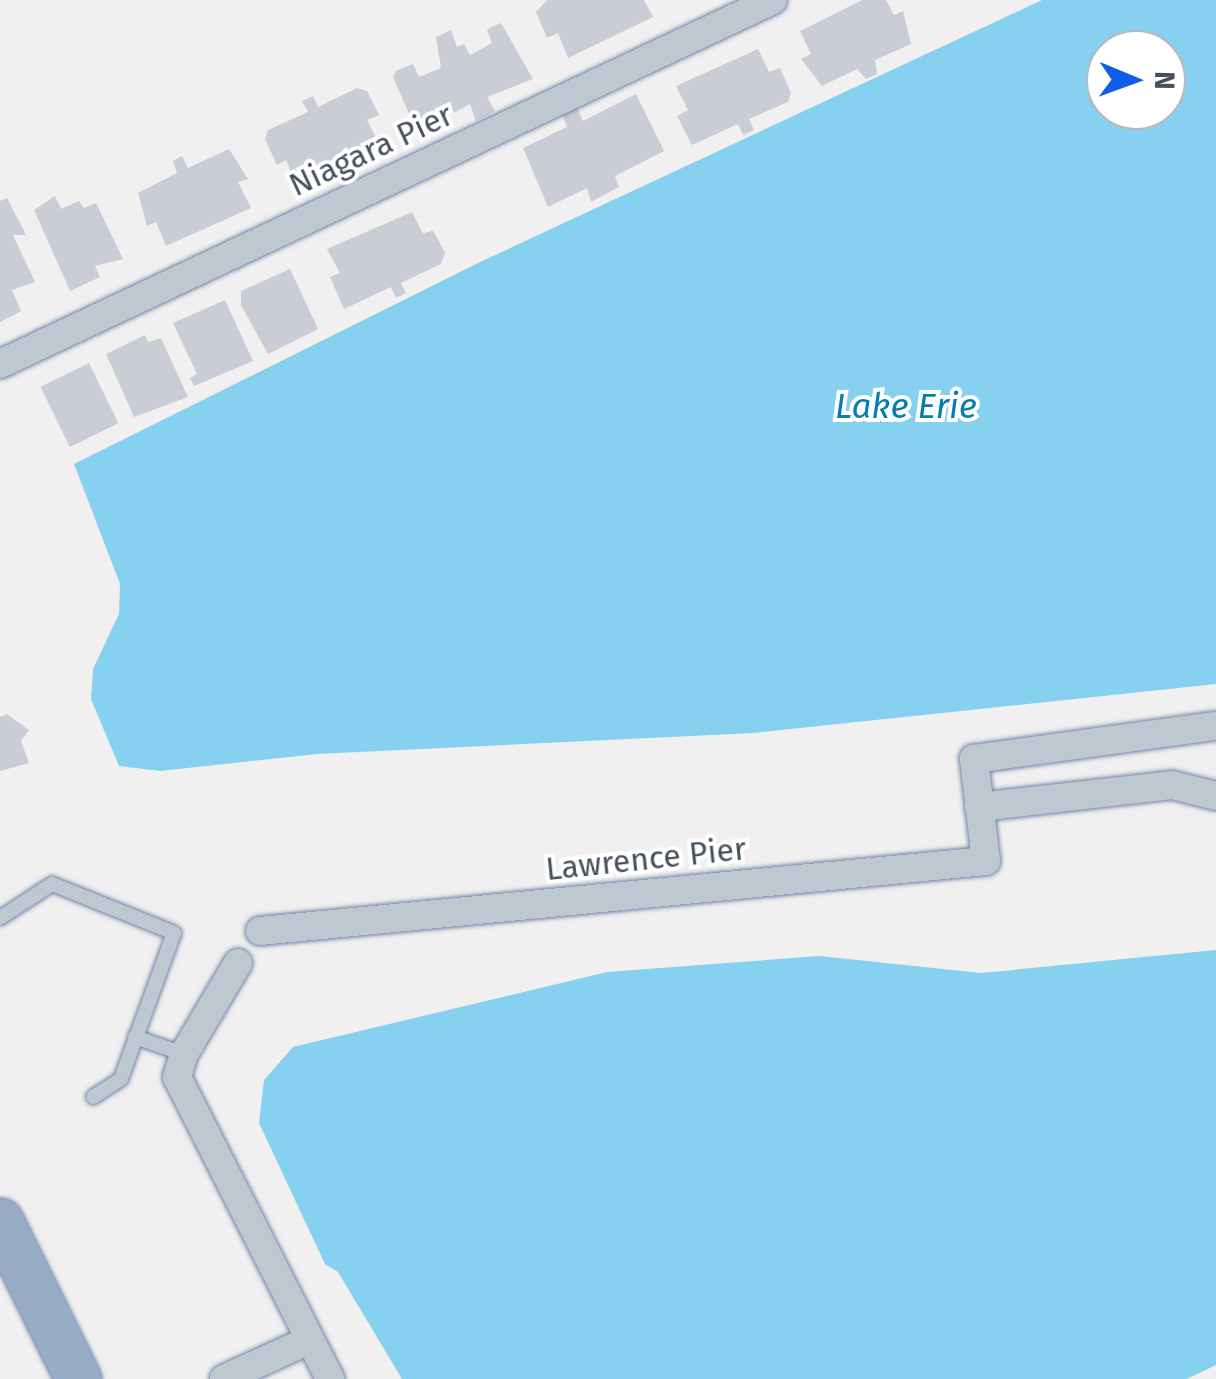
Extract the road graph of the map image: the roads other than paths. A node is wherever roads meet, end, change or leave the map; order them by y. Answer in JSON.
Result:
{"nodes":[{"id":1,"x":773,"y":0,"type":"edge"},
{"id":2,"x":0,"y":364,"type":"edge"},
{"id":3,"x":1216,"y":726,"type":"edge"},
{"id":4,"x":1216,"y":796,"type":"edge"},
{"id":5,"x":979,"y":808,"type":"junction"},
{"id":6,"x":0,"y":918,"type":"edge"},
{"id":7,"x":260,"y":931,"type":"dead end"},
{"id":8,"x":238,"y":963,"type":"dead end"},
{"id":9,"x":135,"y":1038,"type":"junction"},
{"id":10,"x":184,"y":1054,"type":"junction"},
{"id":11,"x":93,"y":1097,"type":"dead end"},
{"id":12,"x":0,"y":1220,"type":"edge"},
{"id":13,"x":307,"y":1340,"type":"junction"},
{"id":14,"x":78,"y":1379,"type":"edge"},
{"id":15,"x":224,"y":1379,"type":"edge"},
{"id":16,"x":330,"y":1379,"type":"edge"}],
"edges":[{"from":1,"to":2,"type":"street","name":"Niagara Pier"},
{"from":3,"to":5,"type":"street","name":"Lawrence Pier"},
{"from":4,"to":5,"type":"street"},
{"from":5,"to":7,"type":"street","name":"Lawrence Pier"},
{"from":6,"to":9,"type":"lane"},
{"from":8,"to":10,"type":"street"},
{"from":9,"to":10,"type":"lane"},
{"from":9,"to":11,"type":"lane"},
{"from":10,"to":13,"type":"street"},
{"from":12,"to":14,"type":"highway"},
{"from":13,"to":15,"type":"street"},
{"from":13,"to":16,"type":"street"}]}
